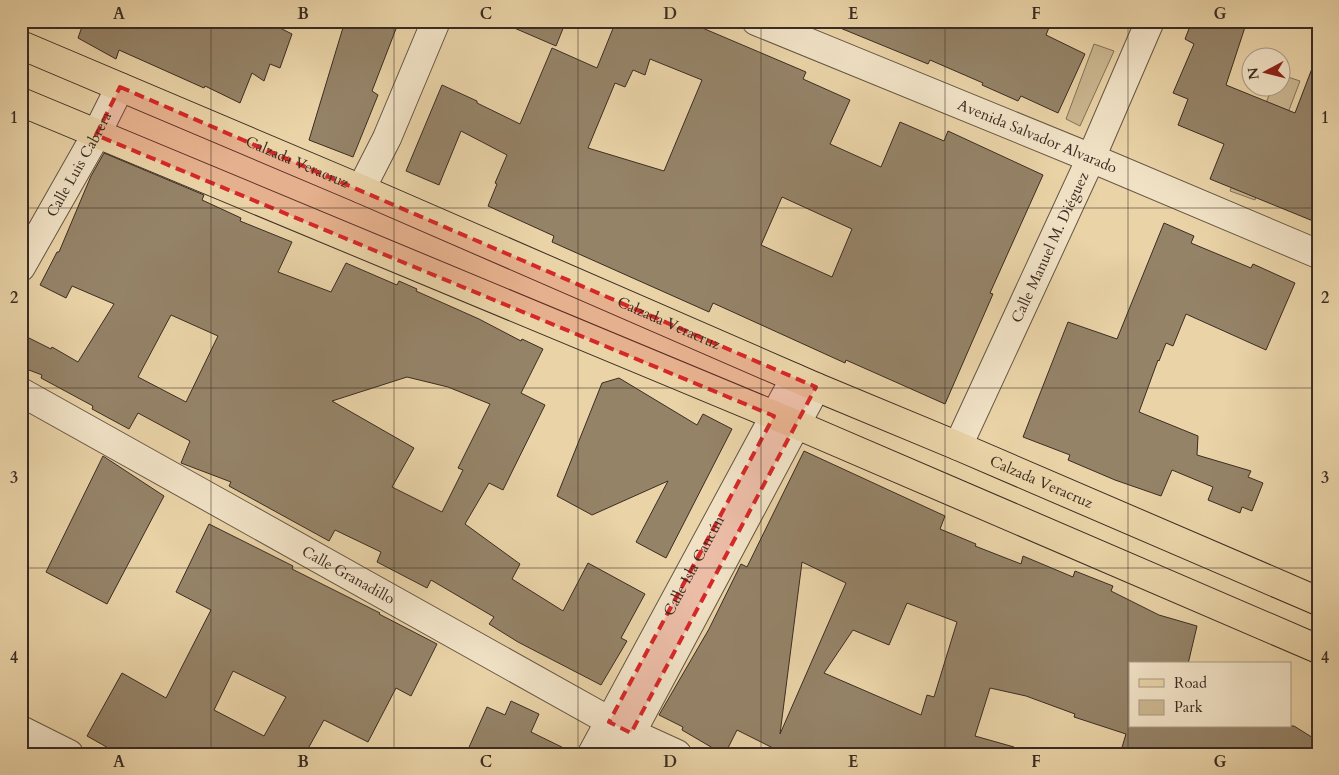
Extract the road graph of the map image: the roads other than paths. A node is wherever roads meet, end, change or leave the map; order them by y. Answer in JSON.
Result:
{"nodes":[{"id":1,"x":436,"y":21,"type":"edge"},
{"id":2,"x":756,"y":21,"type":"edge"},
{"id":3,"x":1150,"y":21,"type":"edge"},
{"id":4,"x":21,"y":45,"type":"edge"},
{"id":5,"x":120,"y":87,"type":"junction"},
{"id":6,"x":21,"y":102,"type":"edge"},
{"id":7,"x":96,"y":134,"type":"junction"},
{"id":8,"x":1091,"y":158,"type":"junction"},
{"id":9,"x":361,"y":189,"type":"junction"},
{"id":10,"x":1318,"y":254,"type":"edge"},
{"id":11,"x":21,"y":267,"type":"edge"},
{"id":12,"x":805,"y":382,"type":"junction"},
{"id":13,"x":21,"y":392,"type":"edge"},
{"id":14,"x":785,"y":420,"type":"junction"},
{"id":15,"x":958,"y":446,"type":"junction"},
{"id":16,"x":1318,"y":601,"type":"edge"},
{"id":17,"x":1318,"y":649,"type":"edge"},
{"id":18,"x":21,"y":730,"type":"edge"},
{"id":19,"x":620,"y":736,"type":"edge"},
{"id":20,"x":69,"y":754,"type":"edge"},
{"id":21,"x":592,"y":754,"type":"edge"},
{"id":22,"x":677,"y":754,"type":"edge"}],
"edges":[{"from":1,"to":9,"type":"street"},
{"from":2,"to":8,"type":"street","name":"Avenida Salvador Alvarado"},
{"from":3,"to":8,"type":"street","name":"Calle Manuel M. Diéguez"},
{"from":4,"to":5,"type":"main road","name":"Calzada Veracruz"},
{"from":5,"to":7,"type":"street","name":"Calle Luis Cabrera"},
{"from":5,"to":9,"type":"main road","name":"Calzada Veracruz"},
{"from":6,"to":7,"type":"main road"},
{"from":7,"to":11,"type":"street","name":"Calle Luis Cabrera"},
{"from":7,"to":14,"type":"main road"},
{"from":8,"to":10,"type":"street","name":"Avenida Salvador Alvarado"},
{"from":8,"to":15,"type":"street","name":"Calle Manuel M. Diéguez"},
{"from":9,"to":12,"type":"main road","name":"Calzada Veracruz"},
{"from":12,"to":14,"type":"street","name":"Calle Isla Cancún"},
{"from":12,"to":15,"type":"main road","name":"Calzada Veracruz"},
{"from":13,"to":19,"type":"street","name":"Calle Granadillo"},
{"from":14,"to":17,"type":"main road"},
{"from":14,"to":19,"type":"street","name":"Calle Isla Cancún"},
{"from":15,"to":16,"type":"main road","name":"Calzada Veracruz"},
{"from":18,"to":20,"type":"street"},
{"from":19,"to":21,"type":"street","name":"Calle Isla Cancún"},
{"from":19,"to":22,"type":"street","name":"Calle Granadillo"}]}
